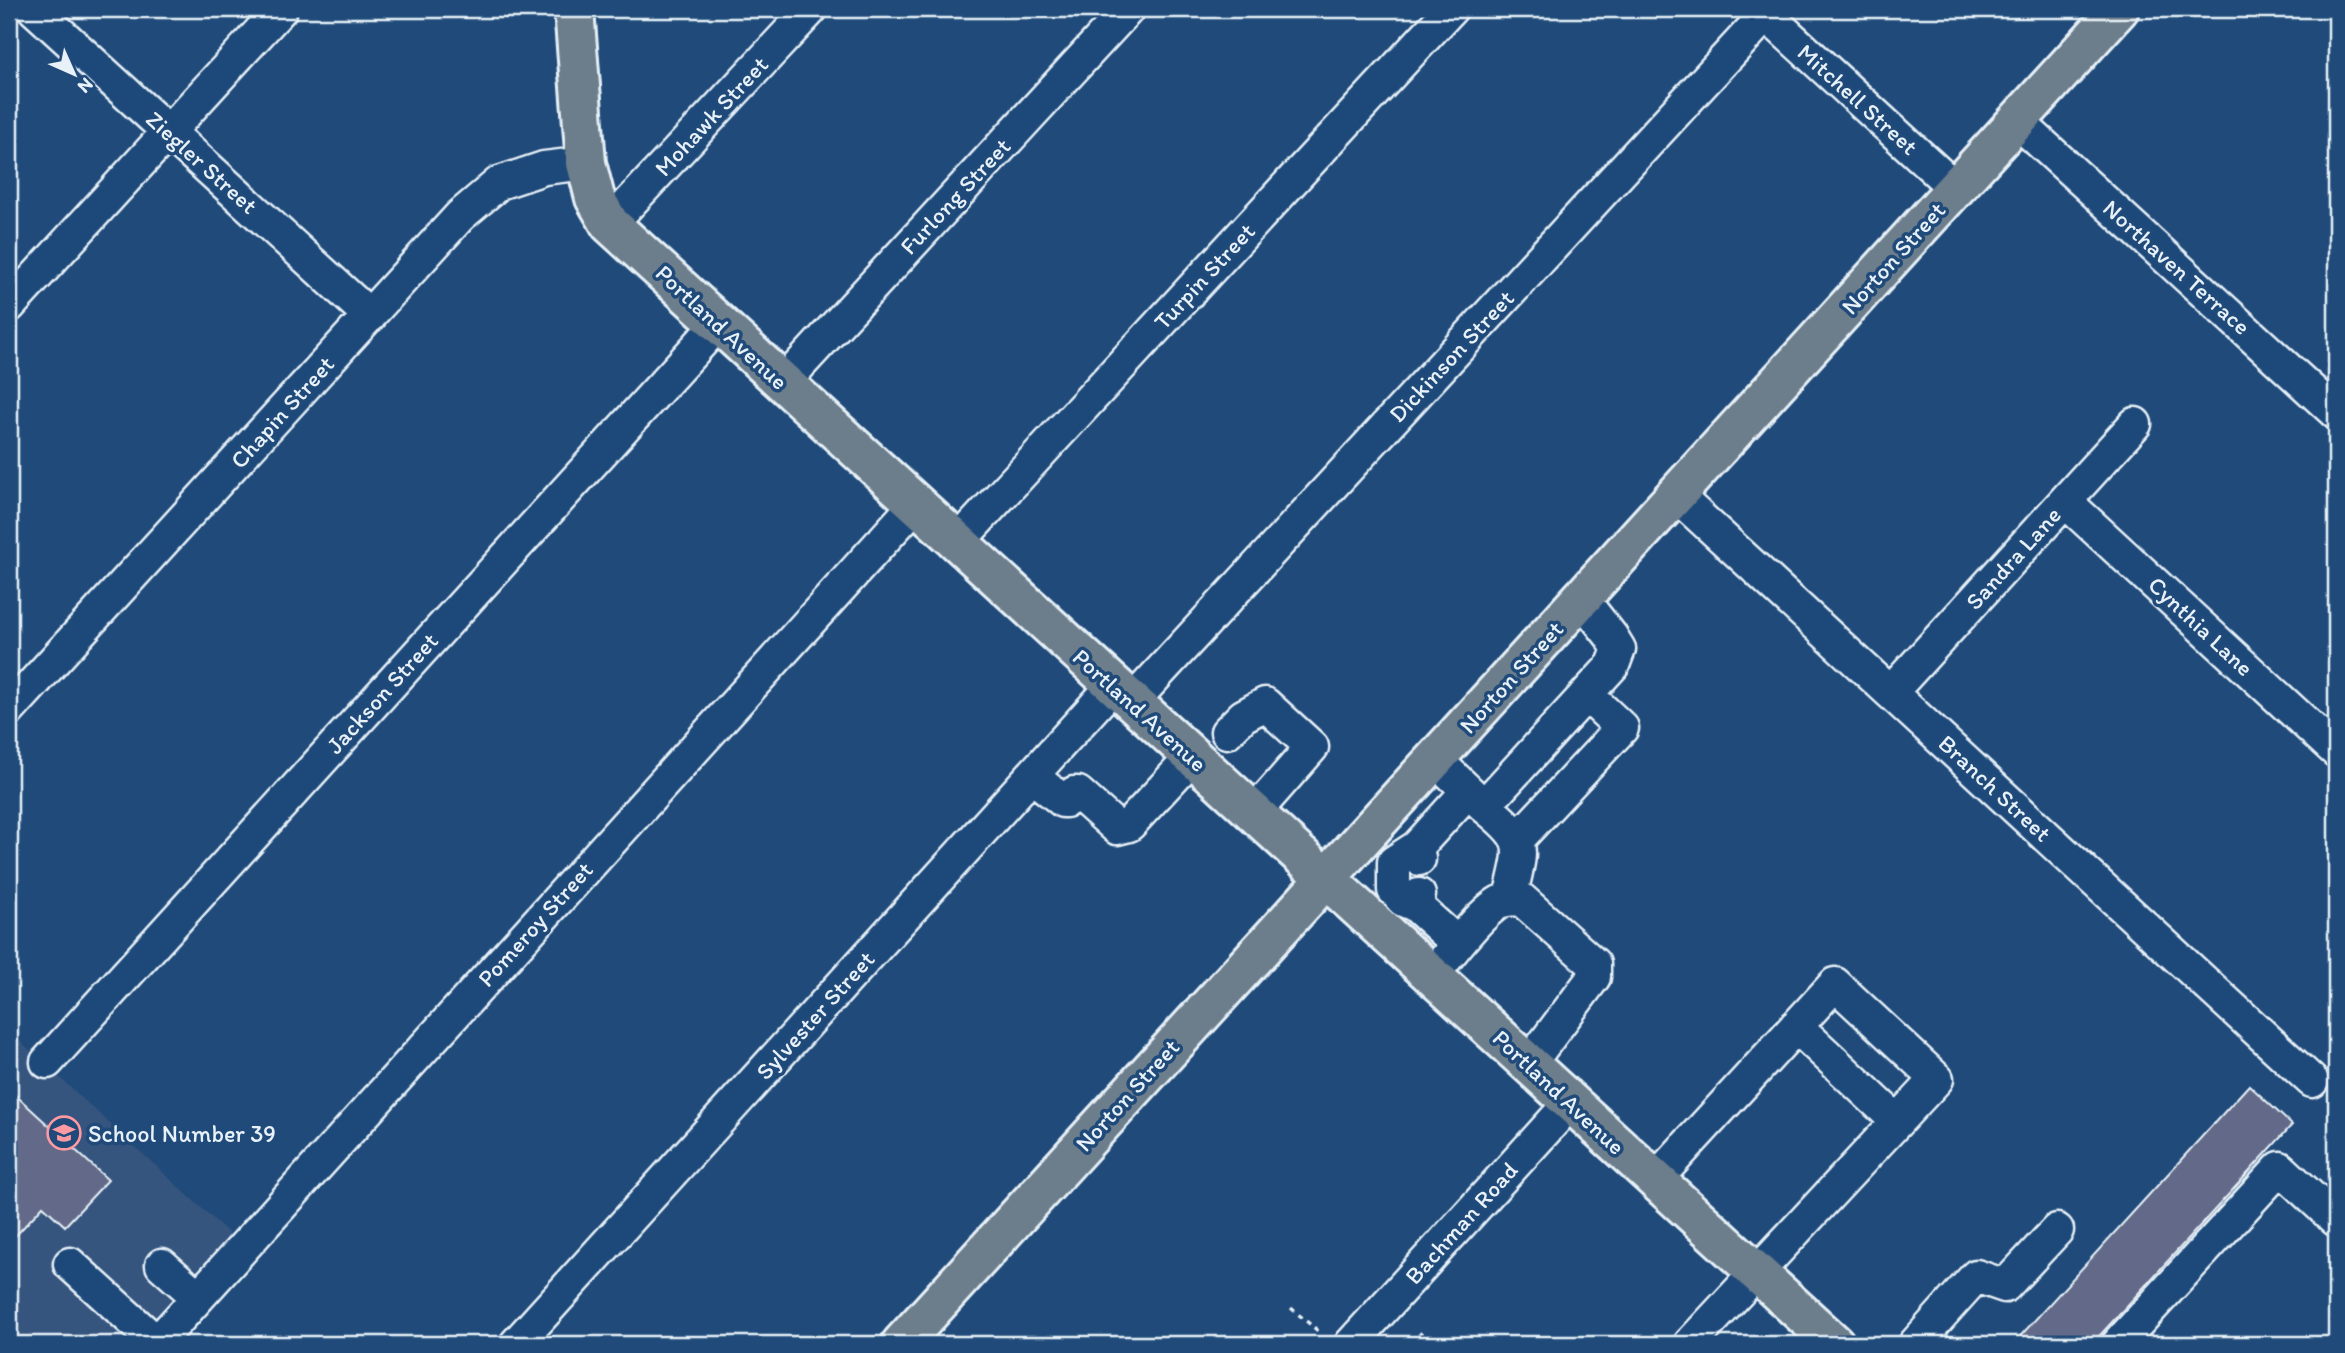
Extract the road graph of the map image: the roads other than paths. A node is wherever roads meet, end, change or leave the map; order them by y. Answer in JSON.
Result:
{"nodes":[{"id":1,"x":34,"y":9,"type":"edge"},
{"id":2,"x":281,"y":9,"type":"edge"},
{"id":3,"x":574,"y":9,"type":"edge"},
{"id":4,"x":811,"y":9,"type":"edge"},
{"id":5,"x":1128,"y":9,"type":"edge"},
{"id":6,"x":1451,"y":9,"type":"edge"},
{"id":7,"x":2119,"y":9,"type":"edge"},
{"id":8,"x":1766,"y":11,"type":"edge"},
{"id":9,"x":2017,"y":121,"type":"junction"},
{"id":10,"x":169,"y":132,"type":"junction"},
{"id":11,"x":586,"y":163,"type":"junction"},
{"id":12,"x":1956,"y":189,"type":"junction"},
{"id":13,"x":610,"y":224,"type":"junction"},
{"id":14,"x":9,"y":306,"type":"edge"},
{"id":15,"x":370,"y":316,"type":"junction"},
{"id":16,"x":718,"y":324,"type":"junction"},
{"id":17,"x":783,"y":383,"type":"junction"},
{"id":18,"x":2336,"y":413,"type":"edge"},
{"id":19,"x":2135,"y":424,"type":"dead end"},
{"id":20,"x":1677,"y":496,"type":"junction"},
{"id":21,"x":2065,"y":501,"type":"junction"},
{"id":22,"x":915,"y":505,"type":"junction"},
{"id":23,"x":957,"y":543,"type":"junction"},
{"id":24,"x":1582,"y":599,"type":"junction"},
{"id":25,"x":1891,"y":692,"type":"junction"},
{"id":26,"x":1122,"y":694,"type":"junction"},
{"id":27,"x":1587,"y":695,"type":"junction"},
{"id":28,"x":9,"y":710,"type":"edge"},
{"id":29,"x":1227,"y":732,"type":"dead end"},
{"id":30,"x":2336,"y":751,"type":"edge"},
{"id":31,"x":1192,"y":757,"type":"junction"},
{"id":32,"x":1436,"y":760,"type":"junction"},
{"id":33,"x":1032,"y":776,"type":"junction"},
{"id":34,"x":1475,"y":799,"type":"junction"},
{"id":35,"x":1396,"y":803,"type":"junction"},
{"id":36,"x":1255,"y":812,"type":"junction"},
{"id":37,"x":1518,"y":839,"type":"junction"},
{"id":38,"x":1422,"y":847,"type":"junction"},
{"id":39,"x":1325,"y":877,"type":"junction"},
{"id":40,"x":1510,"y":898,"type":"junction"},
{"id":41,"x":1457,"y":943,"type":"junction"},
{"id":42,"x":1433,"y":975,"type":"junction"},
{"id":43,"x":1796,"y":1026,"type":"junction"},
{"id":44,"x":47,"y":1062,"type":"dead end"},
{"id":45,"x":1529,"y":1064,"type":"junction"},
{"id":46,"x":2312,"y":1081,"type":"dead end"},
{"id":47,"x":1571,"y":1102,"type":"junction"},
{"id":48,"x":1897,"y":1121,"type":"junction"},
{"id":49,"x":1655,"y":1180,"type":"junction"},
{"id":50,"x":2336,"y":1220,"type":"edge"},
{"id":51,"x":2057,"y":1230,"type":"dead end"},
{"id":52,"x":70,"y":1264,"type":"dead end"},
{"id":53,"x":162,"y":1265,"type":"dead end"},
{"id":54,"x":1756,"y":1272,"type":"junction"},
{"id":55,"x":198,"y":1297,"type":"junction"},
{"id":56,"x":156,"y":1343,"type":"edge"},
{"id":57,"x":516,"y":1344,"type":"edge"},
{"id":58,"x":901,"y":1344,"type":"edge"},
{"id":59,"x":1351,"y":1344,"type":"edge"},
{"id":60,"x":1690,"y":1344,"type":"edge"},
{"id":61,"x":1835,"y":1344,"type":"edge"},
{"id":62,"x":1915,"y":1344,"type":"edge"},
{"id":63,"x":2118,"y":1344,"type":"edge"}],
"edges":[{"from":1,"to":10,"type":"street","name":"Ziegler Street"},
{"from":2,"to":10,"type":"street"},
{"from":3,"to":11,"type":"main road","name":"Portland Avenue"},
{"from":4,"to":13,"type":"street","name":"Mohawk Street"},
{"from":5,"to":17,"type":"street","name":"Furlong Street"},
{"from":6,"to":23,"type":"street","name":"Turpin Street"},
{"from":7,"to":9,"type":"main road","name":"Norton Street"},
{"from":8,"to":12,"type":"street","name":"Mitchell Street"},
{"from":8,"to":26,"type":"street","name":"Dickinson Street"},
{"from":9,"to":12,"type":"main road","name":"Norton Street"},
{"from":9,"to":18,"type":"street","name":"Northaven Terrace"},
{"from":10,"to":14,"type":"street"},
{"from":10,"to":15,"type":"street","name":"Ziegler Street"},
{"from":11,"to":13,"type":"main road","name":"Portland Avenue"},
{"from":11,"to":15,"type":"street","name":"Chapin Street"},
{"from":12,"to":20,"type":"main road","name":"Norton Street"},
{"from":13,"to":16,"type":"main road","name":"Portland Avenue"},
{"from":15,"to":28,"type":"street","name":"Chapin Street"},
{"from":16,"to":17,"type":"main road","name":"Portland Avenue"},
{"from":16,"to":44,"type":"street","name":"Jackson Street"},
{"from":17,"to":22,"type":"main road","name":"Portland Avenue"},
{"from":19,"to":21,"type":"street","name":"Sandra Lane"},
{"from":20,"to":24,"type":"main road","name":"Norton Street"},
{"from":20,"to":25,"type":"street","name":"Branch Street"},
{"from":21,"to":25,"type":"street","name":"Sandra Lane"},
{"from":21,"to":30,"type":"street","name":"Cynthia Lane"},
{"from":22,"to":23,"type":"main road","name":"Portland Avenue"},
{"from":22,"to":55,"type":"street","name":"Pomeroy Street"},
{"from":23,"to":26,"type":"main road","name":"Portland Avenue"},
{"from":24,"to":27,"type":"street"},
{"from":24,"to":32,"type":"main road","name":"Norton Street"},
{"from":25,"to":46,"type":"street","name":"Branch Street"},
{"from":26,"to":31,"type":"main road","name":"Portland Avenue"},
{"from":26,"to":33,"type":"street","name":"Sylvester Street"},
{"from":27,"to":34,"type":"street"},
{"from":27,"to":37,"type":"street"},
{"from":29,"to":36,"type":"street"},
{"from":31,"to":33,"type":"street"},
{"from":31,"to":36,"type":"main road","name":"Portland Avenue"},
{"from":32,"to":34,"type":"street"},
{"from":32,"to":35,"type":"main road","name":"Norton Street"},
{"from":33,"to":57,"type":"street","name":"Sylvester Street"},
{"from":34,"to":37,"type":"street"},
{"from":34,"to":38,"type":"street"},
{"from":35,"to":38,"type":"street"},
{"from":35,"to":39,"type":"main road","name":"Norton Street"},
{"from":36,"to":39,"type":"main road","name":"Portland Avenue"},
{"from":37,"to":40,"type":"street"},
{"from":38,"to":41,"type":"street"},
{"from":39,"to":42,"type":"main road","name":"Portland Avenue"},
{"from":39,"to":58,"type":"main road","name":"Norton Street"},
{"from":40,"to":41,"type":"street"},
{"from":40,"to":45,"type":"street"},
{"from":41,"to":42,"type":"street"},
{"from":42,"to":45,"type":"main road","name":"Portland Avenue"},
{"from":43,"to":48,"type":"street"},
{"from":43,"to":48,"type":"street"},
{"from":43,"to":49,"type":"street"},
{"from":45,"to":47,"type":"main road","name":"Portland Avenue"},
{"from":47,"to":49,"type":"main road","name":"Portland Avenue"},
{"from":47,"to":59,"type":"street","name":"Bachman Road"},
{"from":48,"to":54,"type":"street"},
{"from":49,"to":54,"type":"main road","name":"Portland Avenue"},
{"from":50,"to":63,"type":"street"},
{"from":51,"to":62,"type":"street"},
{"from":52,"to":56,"type":"street"},
{"from":53,"to":55,"type":"street"},
{"from":54,"to":60,"type":"street"},
{"from":54,"to":61,"type":"main road","name":"Portland Avenue"},
{"from":55,"to":56,"type":"street","name":"Pomeroy Street"}]}
